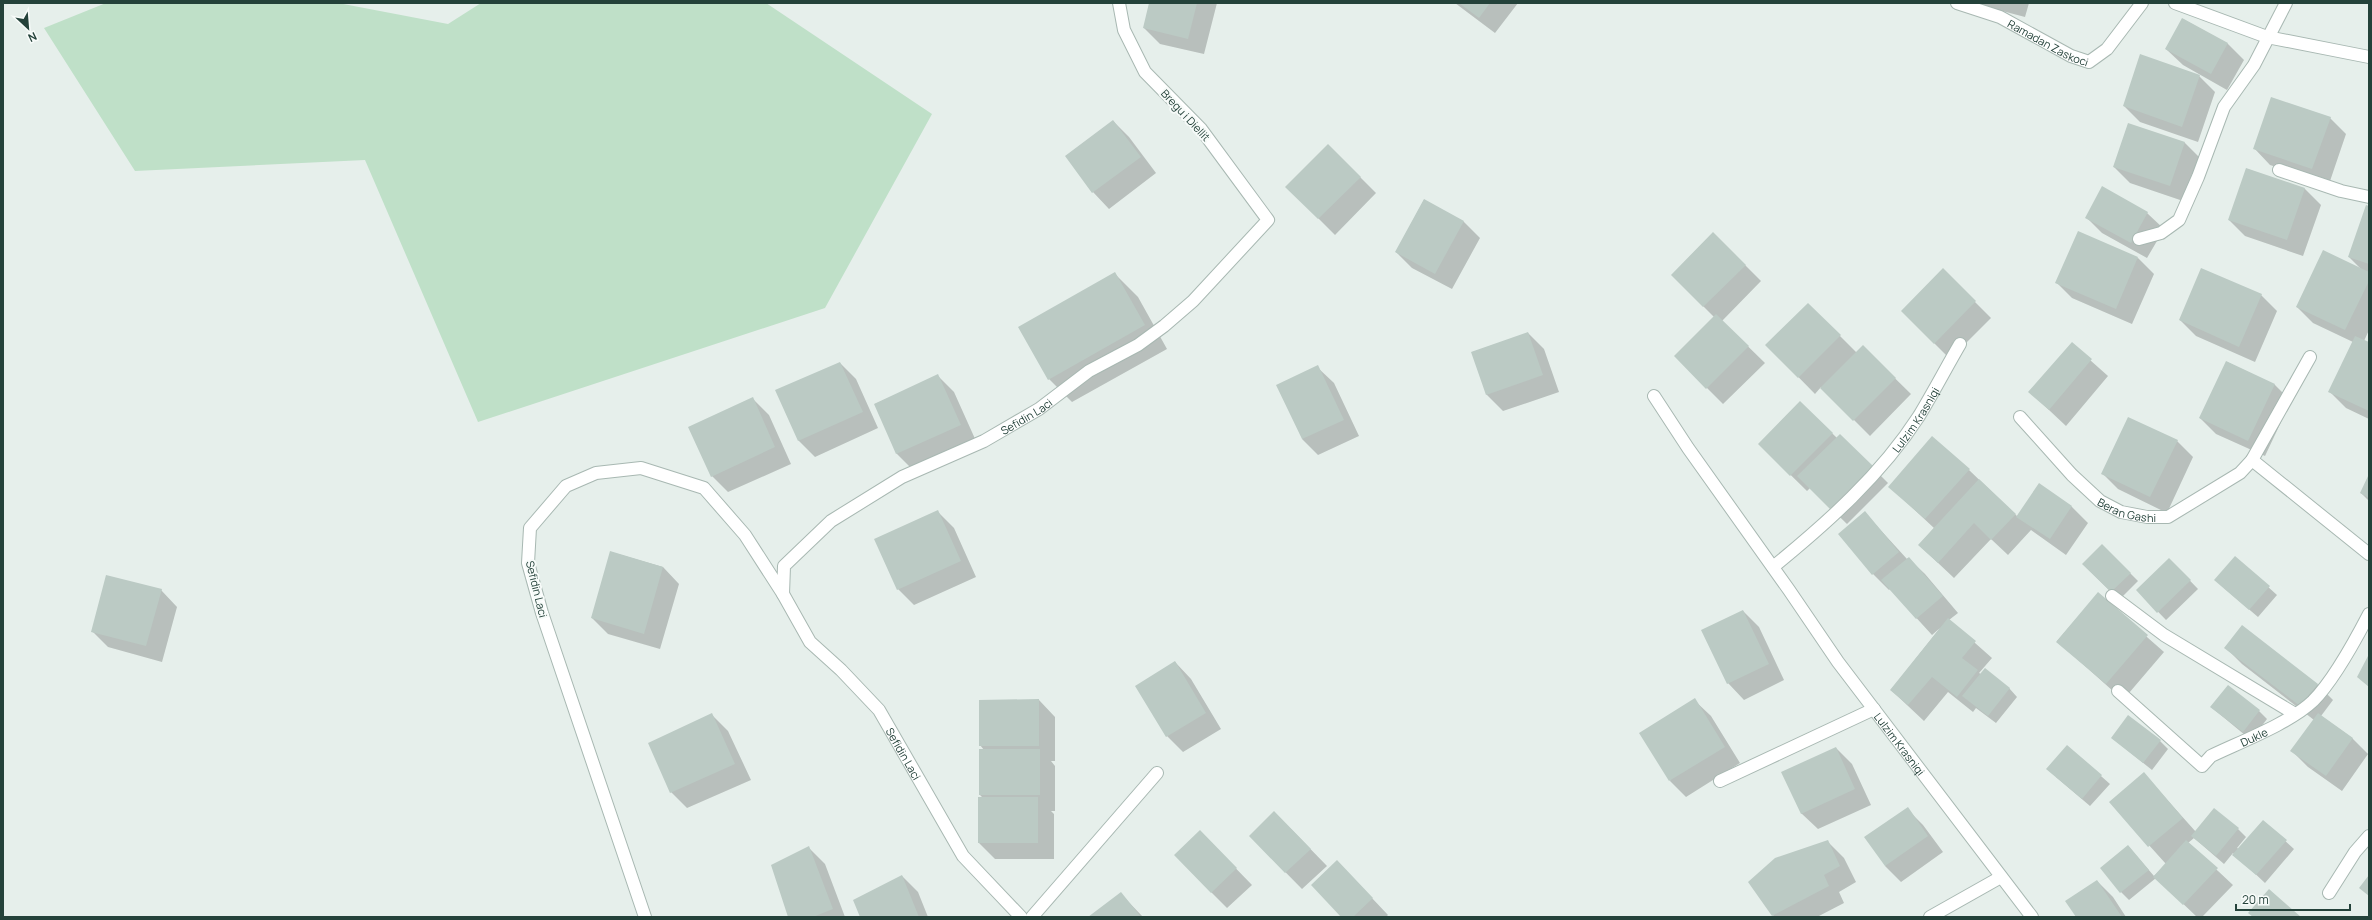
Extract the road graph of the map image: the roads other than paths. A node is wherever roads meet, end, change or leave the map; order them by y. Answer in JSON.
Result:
{"nodes":[{"id":1,"x":1119,"y":3,"type":"edge"},
{"id":2,"x":1957,"y":3,"type":"edge"},
{"id":3,"x":2142,"y":3,"type":"edge"},
{"id":4,"x":2176,"y":3,"type":"edge"},
{"id":5,"x":2286,"y":3,"type":"edge"},
{"id":6,"x":2267,"y":37,"type":"junction"},
{"id":7,"x":2369,"y":57,"type":"edge"},
{"id":8,"x":2279,"y":170,"type":"dead end"},
{"id":9,"x":2369,"y":197,"type":"edge"},
{"id":10,"x":1268,"y":220,"type":"joint"},
{"id":11,"x":2139,"y":239,"type":"dead end"},
{"id":12,"x":1960,"y":344,"type":"dead end"},
{"id":13,"x":2310,"y":357,"type":"dead end"},
{"id":14,"x":1654,"y":396,"type":"dead end"},
{"id":15,"x":2020,"y":417,"type":"dead end"},
{"id":16,"x":2252,"y":460,"type":"junction"},
{"id":17,"x":2369,"y":554,"type":"edge"},
{"id":18,"x":1773,"y":567,"type":"junction"},
{"id":19,"x":783,"y":594,"type":"junction"},
{"id":20,"x":2112,"y":596,"type":"dead end"},
{"id":21,"x":2369,"y":614,"type":"edge"},
{"id":22,"x":2118,"y":691,"type":"dead end"},
{"id":23,"x":1874,"y":709,"type":"junction"},
{"id":24,"x":2296,"y":714,"type":"junction"},
{"id":25,"x":1157,"y":773,"type":"dead end"},
{"id":26,"x":1720,"y":781,"type":"dead end"},
{"id":27,"x":2369,"y":836,"type":"edge"},
{"id":28,"x":2000,"y":877,"type":"junction"},
{"id":29,"x":2329,"y":893,"type":"dead end"},
{"id":30,"x":645,"y":917,"type":"edge"},
{"id":31,"x":1021,"y":917,"type":"edge"},
{"id":32,"x":1032,"y":917,"type":"edge"},
{"id":33,"x":1930,"y":917,"type":"edge"},
{"id":34,"x":2032,"y":917,"type":"edge"}],
"edges":[{"from":1,"to":10,"type":"street","name":"Bregu i Diellit"},
{"from":2,"to":3,"type":"street","name":"Ramadan Zaskoci"},
{"from":4,"to":6,"type":"street"},
{"from":5,"to":6,"type":"street"},
{"from":6,"to":7,"type":"street"},
{"from":6,"to":11,"type":"street"},
{"from":8,"to":9,"type":"street"},
{"from":10,"to":19,"type":"street","name":"Sefidin Laci"},
{"from":12,"to":18,"type":"street","name":"Lulzim Krasniqi"},
{"from":13,"to":16,"type":"street","name":"Beran Gashi"},
{"from":14,"to":18,"type":"street","name":"Lulzim Krasniqi"},
{"from":15,"to":16,"type":"street","name":"Beran Gashi"},
{"from":16,"to":17,"type":"street"},
{"from":18,"to":23,"type":"street","name":"Lulzim Krasniqi"},
{"from":19,"to":30,"type":"street","name":"Sefidin Laci"},
{"from":19,"to":31,"type":"street","name":"Sefidin Laci"},
{"from":20,"to":24,"type":"street"},
{"from":21,"to":24,"type":"street","name":"Dukle"},
{"from":22,"to":24,"type":"street","name":"Dukle"},
{"from":23,"to":26,"type":"street"},
{"from":23,"to":28,"type":"street","name":"Lulzim Krasniqi"},
{"from":25,"to":32,"type":"street"},
{"from":27,"to":29,"type":"street"},
{"from":28,"to":33,"type":"street"},
{"from":28,"to":34,"type":"street","name":"Lulzim Krasniqi"}]}
